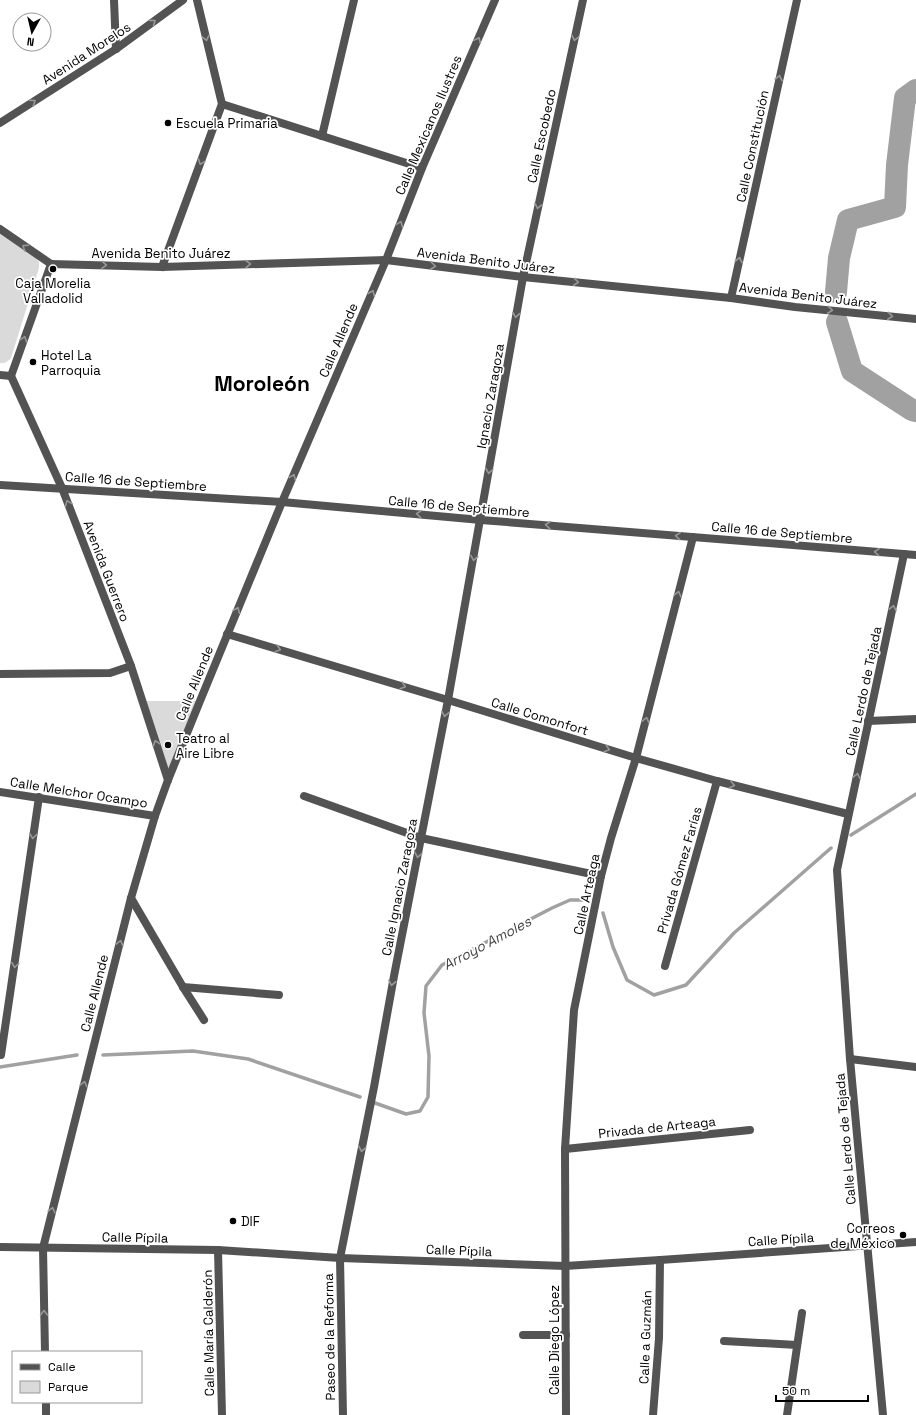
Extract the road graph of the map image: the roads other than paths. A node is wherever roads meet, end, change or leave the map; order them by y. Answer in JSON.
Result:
{"nodes":[{"id":1,"x":114,"y":0,"type":"edge"},
{"id":2,"x":183,"y":0,"type":"edge"},
{"id":3,"x":197,"y":0,"type":"edge"},
{"id":4,"x":354,"y":0,"type":"edge"},
{"id":5,"x":495,"y":0,"type":"edge"},
{"id":6,"x":583,"y":0,"type":"edge"},
{"id":7,"x":797,"y":0,"type":"edge"},
{"id":8,"x":116,"y":49,"type":"junction"},
{"id":9,"x":222,"y":104,"type":"junction"},
{"id":10,"x":0,"y":123,"type":"edge"},
{"id":11,"x":322,"y":136,"type":"junction"},
{"id":12,"x":422,"y":168,"type":"junction"},
{"id":13,"x":0,"y":229,"type":"edge"},
{"id":14,"x":386,"y":260,"type":"junction"},
{"id":15,"x":51,"y":264,"type":"junction"},
{"id":16,"x":162,"y":267,"type":"junction"},
{"id":17,"x":523,"y":277,"type":"junction"},
{"id":18,"x":731,"y":298,"type":"junction"},
{"id":19,"x":916,"y":319,"type":"edge"},
{"id":20,"x":0,"y":375,"type":"edge"},
{"id":21,"x":11,"y":376,"type":"junction"},
{"id":22,"x":0,"y":485,"type":"edge"},
{"id":23,"x":62,"y":488,"type":"junction"},
{"id":24,"x":282,"y":502,"type":"junction"},
{"id":25,"x":481,"y":520,"type":"junction"},
{"id":26,"x":693,"y":537,"type":"junction"},
{"id":27,"x":904,"y":554,"type":"junction"},
{"id":28,"x":916,"y":555,"type":"edge"},
{"id":29,"x":227,"y":634,"type":"junction"},
{"id":30,"x":130,"y":666,"type":"junction"},
{"id":31,"x":0,"y":674,"type":"edge"},
{"id":32,"x":448,"y":700,"type":"junction"},
{"id":33,"x":916,"y":719,"type":"edge"},
{"id":34,"x":868,"y":721,"type":"junction"},
{"id":35,"x":636,"y":758,"type":"junction"},
{"id":36,"x":168,"y":780,"type":"junction"},
{"id":37,"x":717,"y":781,"type":"junction"},
{"id":38,"x":0,"y":792,"type":"edge"},
{"id":39,"x":304,"y":796,"type":"dead end"},
{"id":40,"x":39,"y":798,"type":"junction"},
{"id":41,"x":848,"y":814,"type":"junction"},
{"id":42,"x":155,"y":816,"type":"junction"},
{"id":43,"x":421,"y":838,"type":"junction"},
{"id":44,"x":602,"y":876,"type":"junction"},
{"id":45,"x":131,"y":898,"type":"junction"},
{"id":46,"x":665,"y":966,"type":"dead end"},
{"id":47,"x":183,"y":987,"type":"junction"},
{"id":48,"x":279,"y":995,"type":"dead end"},
{"id":49,"x":3,"y":1020,"type":"edge"},
{"id":50,"x":204,"y":1020,"type":"dead end"},
{"id":51,"x":1,"y":1055,"type":"dead end"},
{"id":52,"x":850,"y":1059,"type":"junction"},
{"id":53,"x":916,"y":1067,"type":"edge"},
{"id":54,"x":750,"y":1130,"type":"dead end"},
{"id":55,"x":566,"y":1149,"type":"junction"},
{"id":56,"x":916,"y":1242,"type":"edge"},
{"id":57,"x":867,"y":1245,"type":"junction"},
{"id":58,"x":0,"y":1247,"type":"edge"},
{"id":59,"x":43,"y":1248,"type":"junction"},
{"id":60,"x":218,"y":1250,"type":"junction"},
{"id":61,"x":340,"y":1258,"type":"junction"},
{"id":62,"x":660,"y":1260,"type":"junction"},
{"id":63,"x":565,"y":1266,"type":"junction"},
{"id":64,"x":802,"y":1313,"type":"dead end"},
{"id":65,"x":523,"y":1335,"type":"dead end"},
{"id":66,"x":566,"y":1335,"type":"junction"},
{"id":67,"x":724,"y":1341,"type":"dead end"},
{"id":68,"x":797,"y":1345,"type":"junction"},
{"id":69,"x":45,"y":1351,"type":"edge"},
{"id":70,"x":46,"y":1403,"type":"edge"},
{"id":71,"x":46,"y":1415,"type":"edge"},
{"id":72,"x":222,"y":1415,"type":"edge"},
{"id":73,"x":343,"y":1415,"type":"edge"},
{"id":74,"x":566,"y":1415,"type":"edge"},
{"id":75,"x":653,"y":1415,"type":"edge"},
{"id":76,"x":787,"y":1415,"type":"edge"},
{"id":77,"x":883,"y":1415,"type":"edge"}],
"edges":[{"from":1,"to":8,"type":"street"},
{"from":8,"to":2,"type":"street","name":"Avenida Morelos","one_way":true},
{"from":3,"to":9,"type":"street","one_way":true},
{"from":4,"to":11,"type":"street"},
{"from":12,"to":5,"type":"street","name":"Calle Mexicanos Ilustres","one_way":true},
{"from":6,"to":17,"type":"street","name":"Calle Escobedo","one_way":true},
{"from":18,"to":7,"type":"street","name":"Calle Constitución","one_way":true},
{"from":10,"to":8,"type":"street","name":"Avenida Morelos","one_way":true},
{"from":9,"to":11,"type":"street"},
{"from":9,"to":16,"type":"street","one_way":true},
{"from":11,"to":12,"type":"street"},
{"from":14,"to":12,"type":"street","name":"Calle Mexicanos Ilustres","one_way":true},
{"from":15,"to":13,"type":"street","one_way":true},
{"from":16,"to":14,"type":"street","name":"Avenida Benito Juárez","one_way":true},
{"from":14,"to":17,"type":"street","name":"Avenida Benito Juárez","one_way":true},
{"from":24,"to":14,"type":"street","name":"Calle Allende","one_way":true},
{"from":15,"to":16,"type":"street","name":"Avenida Benito Juárez","one_way":true},
{"from":21,"to":15,"type":"street","one_way":true},
{"from":17,"to":18,"type":"street","name":"Avenida Benito Juárez","one_way":true},
{"from":17,"to":25,"type":"street","name":"Ignacio Zaragoza","one_way":true},
{"from":18,"to":19,"type":"street","name":"Avenida Benito Juárez","one_way":true},
{"from":20,"to":21,"type":"street"},
{"from":21,"to":23,"type":"street","name":"Avenida Guerrero"},
{"from":22,"to":23,"type":"street","name":"Calle 16 de Septiembre"},
{"from":23,"to":24,"type":"street","name":"Calle 16 de Septiembre"},
{"from":30,"to":23,"type":"street","name":"Avenida Guerrero","one_way":true},
{"from":25,"to":24,"type":"street","name":"Calle 16 de Septiembre","one_way":true},
{"from":29,"to":24,"type":"street","name":"Calle Allende","one_way":true},
{"from":26,"to":25,"type":"street","name":"Calle 16 de Septiembre","one_way":true},
{"from":25,"to":32,"type":"street","name":"Calle Ignacio Zaragoza","one_way":true},
{"from":27,"to":26,"type":"street","name":"Calle 16 de Septiembre","one_way":true},
{"from":35,"to":26,"type":"street","name":"Calle Arteaga","one_way":true},
{"from":27,"to":28,"type":"street","name":"Calle 16 de Septiembre"},
{"from":34,"to":27,"type":"street","name":"Calle Lerdo de Tejada","one_way":true},
{"from":29,"to":32,"type":"street","name":"Calle Comonfort","one_way":true},
{"from":29,"to":36,"type":"street","name":"Calle Allende"},
{"from":30,"to":31,"type":"street"},
{"from":36,"to":30,"type":"street","name":"Avenida Guerrero","one_way":true},
{"from":32,"to":35,"type":"street","name":"Calle Comonfort","one_way":true},
{"from":32,"to":43,"type":"street","name":"Calle Ignacio Zaragoza","one_way":true},
{"from":33,"to":34,"type":"street"},
{"from":41,"to":34,"type":"street","name":"Calle Lerdo de Tejada","one_way":true},
{"from":35,"to":37,"type":"street","name":"Calle Comonfort"},
{"from":35,"to":44,"type":"street","name":"Calle Arteaga"},
{"from":36,"to":42,"type":"street","name":"Calle Allende"},
{"from":37,"to":41,"type":"street","name":"Calle Comonfort","one_way":true},
{"from":37,"to":46,"type":"street","name":"Privada Gómez Farías"},
{"from":38,"to":40,"type":"street","name":"Calle Melchor Ocampo"},
{"from":39,"to":43,"type":"street"},
{"from":40,"to":42,"type":"street","name":"Calle Melchor Ocampo"},
{"from":40,"to":49,"type":"street","one_way":true},
{"from":41,"to":52,"type":"street","name":"Calle Lerdo de Tejada"},
{"from":42,"to":45,"type":"street","name":"Calle Allende"},
{"from":43,"to":44,"type":"street"},
{"from":43,"to":61,"type":"street","name":"Calle Ignacio Zaragoza","one_way":true},
{"from":44,"to":55,"type":"street","name":"Calle Arteaga"},
{"from":45,"to":47,"type":"street"},
{"from":59,"to":45,"type":"street","name":"Calle Allende","one_way":true},
{"from":47,"to":48,"type":"street"},
{"from":47,"to":50,"type":"street"},
{"from":49,"to":51,"type":"street"},
{"from":52,"to":53,"type":"street"},
{"from":52,"to":57,"type":"street","name":"Calle Lerdo de Tejada"},
{"from":54,"to":55,"type":"street","name":"Privada de Arteaga"},
{"from":55,"to":63,"type":"street","name":"Calle Arteaga"},
{"from":56,"to":57,"type":"street","name":"Calle Pípila"},
{"from":57,"to":62,"type":"street","name":"Calle Pípila"},
{"from":57,"to":77,"type":"street","name":"Calle Lerdo de Tejada"},
{"from":58,"to":59,"type":"street","name":"Calle Pípila"},
{"from":59,"to":60,"type":"street","name":"Calle Pípila"},
{"from":69,"to":59,"type":"street","name":"Calle Allende","one_way":true},
{"from":60,"to":61,"type":"street","name":"Calle Pípila"},
{"from":60,"to":72,"type":"street","name":"Calle María Calderón"},
{"from":61,"to":63,"type":"street","name":"Calle Pípila"},
{"from":61,"to":73,"type":"street","name":"Paseo de la Reforma"},
{"from":62,"to":63,"type":"street","name":"Calle Pípila"},
{"from":62,"to":75,"type":"street","name":"Calle a Guzmán"},
{"from":63,"to":66,"type":"street","name":"Calle Diego López"},
{"from":64,"to":68,"type":"street"},
{"from":65,"to":66,"type":"street"},
{"from":66,"to":74,"type":"street","name":"Calle Diego López"},
{"from":67,"to":68,"type":"street"},
{"from":68,"to":76,"type":"street"},
{"from":70,"to":71,"type":"street"}]}
